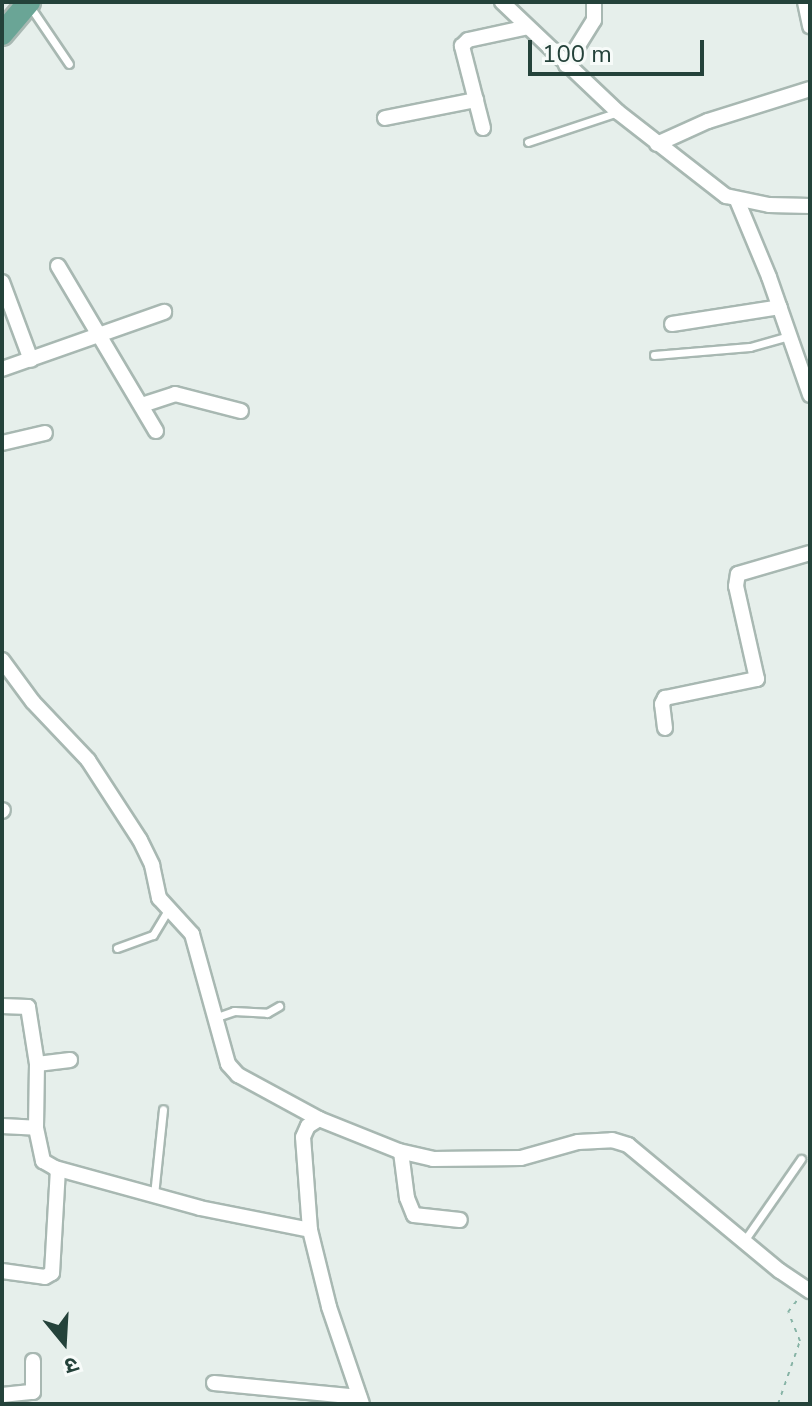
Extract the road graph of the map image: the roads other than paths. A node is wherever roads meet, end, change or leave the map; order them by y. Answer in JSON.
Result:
{"nodes":[{"id":1,"x":23,"y":2,"type":"edge"},
{"id":2,"x":502,"y":2,"type":"edge"},
{"id":3,"x":594,"y":2,"type":"edge"},
{"id":4,"x":805,"y":2,"type":"edge"},
{"id":5,"x":2,"y":12,"type":"edge"},
{"id":6,"x":810,"y":26,"type":"edge"},
{"id":7,"x":528,"y":27,"type":"junction"},
{"id":8,"x":2,"y":34,"type":"edge"},
{"id":9,"x":69,"y":64,"type":"dead end"},
{"id":10,"x":566,"y":65,"type":"junction"},
{"id":11,"x":810,"y":89,"type":"edge"},
{"id":12,"x":476,"y":100,"type":"junction"},
{"id":13,"x":618,"y":112,"type":"junction"},
{"id":14,"x":385,"y":118,"type":"dead end"},
{"id":15,"x":483,"y":128,"type":"dead end"},
{"id":16,"x":528,"y":142,"type":"dead end"},
{"id":17,"x":657,"y":144,"type":"junction"},
{"id":18,"x":737,"y":200,"type":"junction"},
{"id":19,"x":810,"y":206,"type":"edge"},
{"id":20,"x":58,"y":266,"type":"dead end"},
{"id":21,"x":2,"y":282,"type":"edge"},
{"id":22,"x":780,"y":307,"type":"junction"},
{"id":23,"x":164,"y":312,"type":"dead end"},
{"id":24,"x":672,"y":324,"type":"dead end"},
{"id":25,"x":103,"y":335,"type":"junction"},
{"id":26,"x":789,"y":336,"type":"junction"},
{"id":27,"x":654,"y":355,"type":"dead end"},
{"id":28,"x":31,"y":360,"type":"junction"},
{"id":29,"x":2,"y":369,"type":"edge"},
{"id":30,"x":810,"y":395,"type":"edge"},
{"id":31,"x":142,"y":405,"type":"junction"},
{"id":32,"x":241,"y":411,"type":"dead end"},
{"id":33,"x":156,"y":431,"type":"dead end"},
{"id":34,"x":45,"y":433,"type":"dead end"},
{"id":35,"x":2,"y":443,"type":"edge"},
{"id":36,"x":810,"y":553,"type":"edge"},
{"id":37,"x":2,"y":660,"type":"edge"},
{"id":38,"x":665,"y":728,"type":"dead end"},
{"id":39,"x":169,"y":908,"type":"junction"},
{"id":40,"x":117,"y":948,"type":"dead end"},
{"id":41,"x":2,"y":1006,"type":"edge"},
{"id":42,"x":279,"y":1006,"type":"dead end"},
{"id":43,"x":217,"y":1017,"type":"junction"},
{"id":44,"x":70,"y":1060,"type":"dead end"},
{"id":45,"x":37,"y":1064,"type":"junction"},
{"id":46,"x":163,"y":1109,"type":"dead end"},
{"id":47,"x":319,"y":1119,"type":"junction"},
{"id":48,"x":2,"y":1126,"type":"edge"},
{"id":49,"x":36,"y":1128,"type":"junction"},
{"id":50,"x":401,"y":1152,"type":"junction"},
{"id":51,"x":801,"y":1159,"type":"dead end"},
{"id":52,"x":58,"y":1169,"type":"junction"},
{"id":53,"x":154,"y":1195,"type":"junction"},
{"id":54,"x":460,"y":1220,"type":"dead end"},
{"id":55,"x":310,"y":1230,"type":"junction"},
{"id":56,"x":744,"y":1241,"type":"junction"},
{"id":57,"x":2,"y":1271,"type":"edge"},
{"id":58,"x":808,"y":1290,"type":"edge"},
{"id":59,"x":33,"y":1361,"type":"dead end"},
{"id":60,"x":214,"y":1383,"type":"dead end"},
{"id":61,"x":2,"y":1395,"type":"edge"},
{"id":62,"x":360,"y":1400,"type":"edge"}],
"edges":[{"from":1,"to":5,"type":"main road"},
{"from":1,"to":8,"type":"main road"},
{"from":1,"to":9,"type":"lane"},
{"from":2,"to":7,"type":"street"},
{"from":3,"to":10,"type":"street"},
{"from":4,"to":6,"type":"street"},
{"from":7,"to":10,"type":"street"},
{"from":7,"to":12,"type":"street"},
{"from":10,"to":13,"type":"street"},
{"from":11,"to":17,"type":"street"},
{"from":12,"to":14,"type":"street"},
{"from":12,"to":15,"type":"street"},
{"from":13,"to":16,"type":"lane"},
{"from":13,"to":17,"type":"street"},
{"from":17,"to":18,"type":"street"},
{"from":18,"to":19,"type":"street"},
{"from":18,"to":22,"type":"street"},
{"from":20,"to":25,"type":"street"},
{"from":21,"to":28,"type":"street"},
{"from":22,"to":24,"type":"street"},
{"from":22,"to":26,"type":"street"},
{"from":23,"to":25,"type":"street"},
{"from":25,"to":28,"type":"street"},
{"from":25,"to":31,"type":"street"},
{"from":26,"to":27,"type":"lane"},
{"from":26,"to":30,"type":"street"},
{"from":28,"to":29,"type":"street"},
{"from":31,"to":32,"type":"street"},
{"from":31,"to":33,"type":"street"},
{"from":34,"to":35,"type":"street"},
{"from":36,"to":38,"type":"street"},
{"from":37,"to":39,"type":"street"},
{"from":39,"to":40,"type":"lane"},
{"from":39,"to":43,"type":"street"},
{"from":41,"to":45,"type":"street"},
{"from":42,"to":43,"type":"lane"},
{"from":43,"to":47,"type":"street"},
{"from":44,"to":45,"type":"street"},
{"from":45,"to":49,"type":"street"},
{"from":46,"to":53,"type":"lane"},
{"from":47,"to":50,"type":"street"},
{"from":47,"to":55,"type":"street"},
{"from":48,"to":49,"type":"street"},
{"from":49,"to":52,"type":"street"},
{"from":50,"to":54,"type":"street"},
{"from":50,"to":56,"type":"street"},
{"from":51,"to":56,"type":"lane"},
{"from":52,"to":53,"type":"street"},
{"from":52,"to":57,"type":"street"},
{"from":53,"to":55,"type":"street"},
{"from":55,"to":62,"type":"street"},
{"from":56,"to":58,"type":"street"},
{"from":59,"to":61,"type":"street"},
{"from":60,"to":62,"type":"street"}]}
